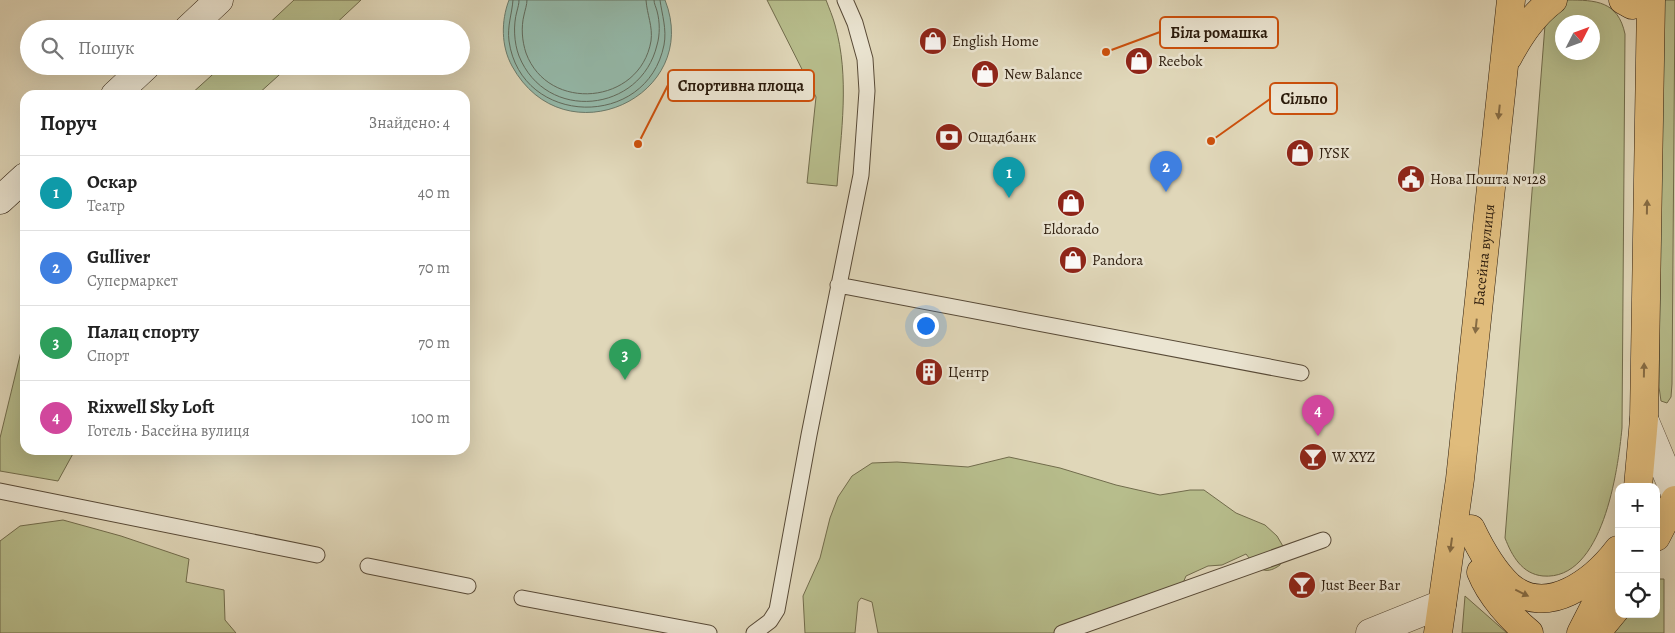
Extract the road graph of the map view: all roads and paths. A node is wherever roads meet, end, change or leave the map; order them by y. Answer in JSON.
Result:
{"nodes":[{"id":1,"x":219,"y":0,"type":"edge"},
{"id":2,"x":846,"y":0,"type":"edge"},
{"id":3,"x":1511,"y":0,"type":"edge"},
{"id":4,"x":1553,"y":0,"type":"edge"},
{"id":5,"x":1633,"y":1,"type":"edge"},
{"id":6,"x":198,"y":20,"type":"edge"},
{"id":7,"x":1504,"y":64,"type":"junction"},
{"id":8,"x":136,"y":75,"type":"edge"},
{"id":9,"x":120,"y":90,"type":"edge"},
{"id":10,"x":20,"y":182,"type":"edge"},
{"id":11,"x":0,"y":200,"type":"edge"},
{"id":12,"x":838,"y":286,"type":"junction"},
{"id":13,"x":1301,"y":373,"type":"dead end"},
{"id":14,"x":1644,"y":419,"type":"junction"},
{"id":15,"x":1460,"y":479,"type":"junction"},
{"id":16,"x":1638,"y":483,"type":"edge"},
{"id":17,"x":0,"y":491,"type":"edge"},
{"id":18,"x":1675,"y":492,"type":"edge"},
{"id":19,"x":1675,"y":500,"type":"edge"},
{"id":20,"x":1471,"y":529,"type":"junction"},
{"id":21,"x":1660,"y":529,"type":"edge"},
{"id":22,"x":1323,"y":540,"type":"dead end"},
{"id":23,"x":1615,"y":554,"type":"edge"},
{"id":24,"x":317,"y":555,"type":"dead end"},
{"id":25,"x":1615,"y":560,"type":"edge"},
{"id":26,"x":368,"y":566,"type":"dead end"},
{"id":27,"x":468,"y":586,"type":"dead end"},
{"id":28,"x":522,"y":598,"type":"dead end"},
{"id":29,"x":1442,"y":604,"type":"junction"},
{"id":30,"x":1615,"y":610,"type":"edge"},
{"id":31,"x":709,"y":633,"type":"edge"},
{"id":32,"x":754,"y":633,"type":"edge"},
{"id":33,"x":1062,"y":633,"type":"edge"},
{"id":34,"x":1370,"y":633,"type":"edge"},
{"id":35,"x":1438,"y":633,"type":"edge"},
{"id":36,"x":1530,"y":633,"type":"edge"},
{"id":37,"x":1581,"y":633,"type":"edge"},
{"id":38,"x":1596,"y":633,"type":"edge"}],
"edges":[{"from":1,"to":6,"type":"street"},
{"from":2,"to":12,"type":"lane"},
{"from":3,"to":7,"type":"main road","name":"Басейна вулиця"},
{"from":4,"to":7,"type":"main road"},
{"from":14,"to":5,"type":"main road","one_way":true},
{"from":7,"to":15,"type":"main road","name":"Басейна вулиця","one_way":true},
{"from":8,"to":9,"type":"street"},
{"from":10,"to":11,"type":"street"},
{"from":12,"to":13,"type":"lane"},
{"from":12,"to":32,"type":"lane"},
{"from":14,"to":16,"type":"main road"},
{"from":14,"to":18,"type":"street"},
{"from":15,"to":20,"type":"main road"},
{"from":15,"to":29,"type":"main road","name":"Басейна вулиця","one_way":true},
{"from":17,"to":24,"type":"lane"},
{"from":19,"to":21,"type":"main road"},
{"from":20,"to":23,"type":"main road","one_way":true},
{"from":20,"to":36,"type":"main road"},
{"from":22,"to":33,"type":"lane"},
{"from":25,"to":37,"type":"main road"},
{"from":26,"to":27,"type":"lane"},
{"from":28,"to":31,"type":"lane"},
{"from":29,"to":34,"type":"street"},
{"from":29,"to":35,"type":"main road","name":"Басейна вулиця"},
{"from":30,"to":38,"type":"main road"}]}
